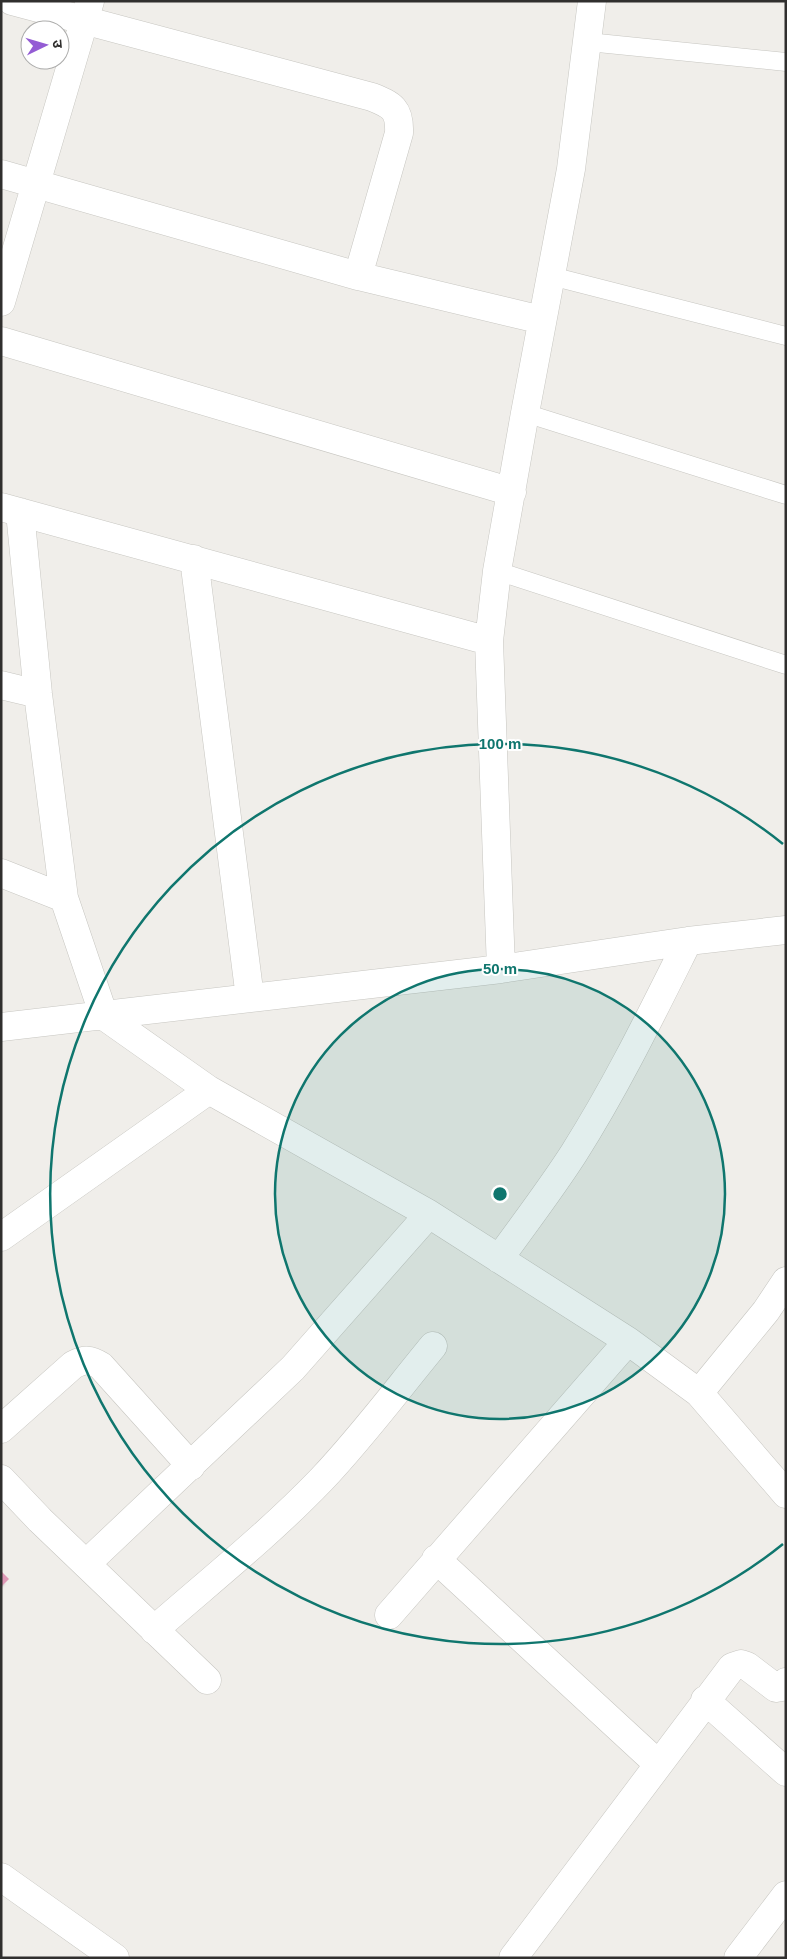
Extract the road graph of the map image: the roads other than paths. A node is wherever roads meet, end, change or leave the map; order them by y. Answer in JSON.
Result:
{"nodes":[{"id":1,"x":12,"y":1,"type":"edge"},
{"id":2,"x":592,"y":1,"type":"edge"},
{"id":3,"x":87,"y":11,"type":"edge"},
{"id":4,"x":588,"y":42,"type":"junction"},
{"id":5,"x":786,"y":62,"type":"edge"},
{"id":6,"x":1,"y":174,"type":"edge"},
{"id":7,"x":38,"y":184,"type":"junction"},
{"id":8,"x":358,"y":276,"type":"junction"},
{"id":9,"x":551,"y":276,"type":"junction"},
{"id":10,"x":1,"y":302,"type":"edge"},
{"id":11,"x":542,"y":320,"type":"junction"},
{"id":12,"x":786,"y":336,"type":"edge"},
{"id":13,"x":1,"y":342,"type":"edge"},
{"id":14,"x":525,"y":413,"type":"junction"},
{"id":15,"x":512,"y":492,"type":"junction"},
{"id":16,"x":786,"y":495,"type":"edge"},
{"id":17,"x":11,"y":509,"type":"edge"},
{"id":18,"x":194,"y":559,"type":"junction"},
{"id":19,"x":498,"y":571,"type":"junction"},
{"id":20,"x":489,"y":641,"type":"junction"},
{"id":21,"x":786,"y":665,"type":"edge"},
{"id":22,"x":1,"y":686,"type":"edge"},
{"id":23,"x":38,"y":694,"type":"junction"},
{"id":24,"x":1,"y":873,"type":"edge"},
{"id":25,"x":64,"y":898,"type":"junction"},
{"id":26,"x":786,"y":930,"type":"edge"},
{"id":27,"x":688,"y":941,"type":"junction"},
{"id":28,"x":501,"y":969,"type":"junction"},
{"id":29,"x":250,"y":998,"type":"junction"},
{"id":30,"x":104,"y":1016,"type":"junction"},
{"id":31,"x":1,"y":1027,"type":"edge"},
{"id":32,"x":209,"y":1090,"type":"junction"},
{"id":33,"x":429,"y":1214,"type":"junction"},
{"id":34,"x":1,"y":1237,"type":"edge"},
{"id":35,"x":499,"y":1259,"type":"junction"},
{"id":36,"x":786,"y":1281,"type":"edge"},
{"id":37,"x":628,"y":1341,"type":"junction"},
{"id":38,"x":433,"y":1346,"type":"dead end"},
{"id":39,"x":699,"y":1393,"type":"junction"},
{"id":40,"x":1,"y":1429,"type":"edge"},
{"id":41,"x":191,"y":1466,"type":"junction"},
{"id":42,"x":1,"y":1479,"type":"edge"},
{"id":43,"x":786,"y":1494,"type":"edge"},
{"id":44,"x":436,"y":1559,"type":"junction"},
{"id":45,"x":87,"y":1563,"type":"junction"},
{"id":46,"x":388,"y":1614,"type":"dead end"},
{"id":47,"x":154,"y":1630,"type":"junction"},
{"id":48,"x":207,"y":1680,"type":"dead end"},
{"id":49,"x":786,"y":1682,"type":"edge"},
{"id":50,"x":705,"y":1700,"type":"junction"},
{"id":51,"x":657,"y":1763,"type":"junction"},
{"id":52,"x":786,"y":1772,"type":"edge"},
{"id":53,"x":1,"y":1877,"type":"edge"},
{"id":54,"x":786,"y":1895,"type":"edge"},
{"id":55,"x":107,"y":1955,"type":"edge"},
{"id":56,"x":513,"y":1958,"type":"edge"},
{"id":57,"x":738,"y":1958,"type":"edge"}],
"edges":[{"from":1,"to":3,"type":"street"},
{"from":2,"to":4,"type":"street"},
{"from":3,"to":7,"type":"street"},
{"from":3,"to":8,"type":"street"},
{"from":4,"to":5,"type":"lane"},
{"from":4,"to":9,"type":"street"},
{"from":6,"to":7,"type":"street"},
{"from":7,"to":8,"type":"street"},
{"from":7,"to":10,"type":"street"},
{"from":8,"to":11,"type":"street"},
{"from":9,"to":11,"type":"street"},
{"from":9,"to":12,"type":"lane"},
{"from":11,"to":14,"type":"street"},
{"from":13,"to":15,"type":"street"},
{"from":14,"to":15,"type":"street"},
{"from":14,"to":16,"type":"lane"},
{"from":15,"to":19,"type":"street"},
{"from":17,"to":18,"type":"street"},
{"from":17,"to":23,"type":"street"},
{"from":18,"to":20,"type":"street"},
{"from":18,"to":29,"type":"street"},
{"from":19,"to":20,"type":"street"},
{"from":19,"to":21,"type":"lane"},
{"from":20,"to":28,"type":"street"},
{"from":22,"to":23,"type":"street"},
{"from":23,"to":25,"type":"street"},
{"from":24,"to":25,"type":"street"},
{"from":25,"to":30,"type":"street"},
{"from":26,"to":27,"type":"street"},
{"from":27,"to":28,"type":"street"},
{"from":27,"to":35,"type":"street"},
{"from":28,"to":29,"type":"street"},
{"from":29,"to":30,"type":"street"},
{"from":30,"to":31,"type":"street"},
{"from":30,"to":32,"type":"street"},
{"from":32,"to":33,"type":"street"},
{"from":32,"to":34,"type":"street"},
{"from":33,"to":35,"type":"street"},
{"from":33,"to":41,"type":"street"},
{"from":35,"to":37,"type":"street"},
{"from":36,"to":39,"type":"street"},
{"from":37,"to":39,"type":"street"},
{"from":37,"to":44,"type":"street"},
{"from":38,"to":47,"type":"street"},
{"from":39,"to":43,"type":"street"},
{"from":40,"to":41,"type":"street"},
{"from":41,"to":45,"type":"street"},
{"from":42,"to":45,"type":"street"},
{"from":44,"to":46,"type":"street"},
{"from":44,"to":51,"type":"street"},
{"from":45,"to":47,"type":"street"},
{"from":47,"to":48,"type":"street"},
{"from":49,"to":50,"type":"street"},
{"from":50,"to":51,"type":"street"},
{"from":50,"to":52,"type":"street"},
{"from":51,"to":56,"type":"street"},
{"from":53,"to":55,"type":"street"},
{"from":54,"to":57,"type":"street"}]}
